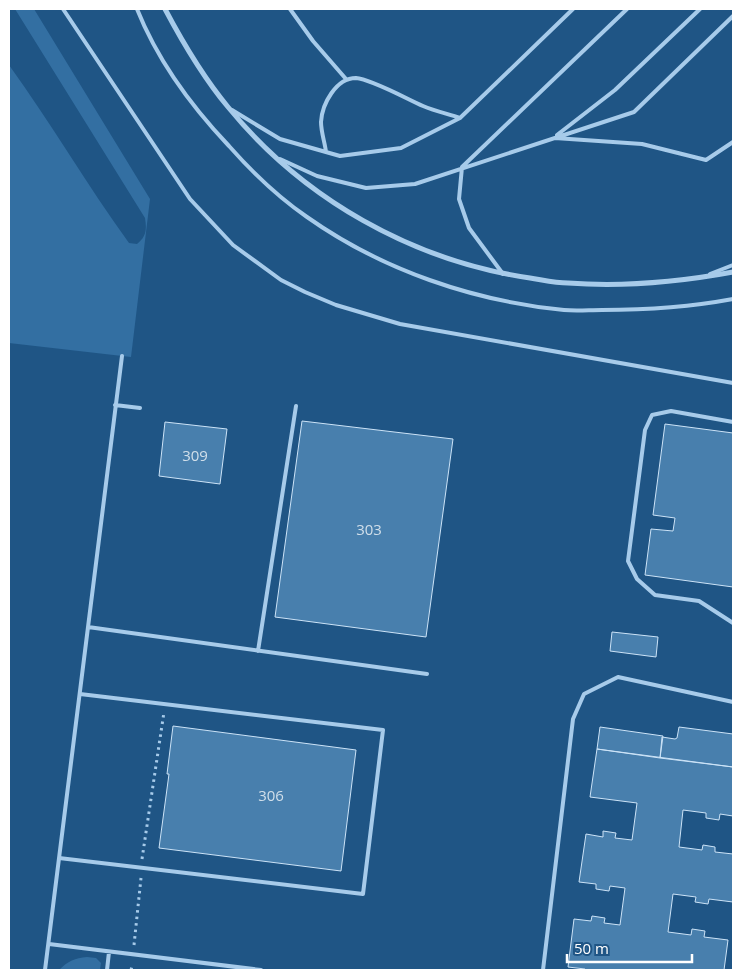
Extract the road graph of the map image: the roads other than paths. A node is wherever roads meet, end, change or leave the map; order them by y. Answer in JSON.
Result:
{"nodes":[{"id":1,"x":62,"y":9,"type":"edge"},
{"id":2,"x":137,"y":9,"type":"edge"},
{"id":3,"x":165,"y":9,"type":"edge"},
{"id":4,"x":290,"y":9,"type":"edge"},
{"id":5,"x":573,"y":9,"type":"edge"},
{"id":6,"x":627,"y":9,"type":"edge"},
{"id":7,"x":700,"y":9,"type":"edge"},
{"id":8,"x":733,"y":16,"type":"edge"},
{"id":9,"x":346,"y":79,"type":"junction"},
{"id":10,"x":228,"y":108,"type":"junction"},
{"id":11,"x":460,"y":118,"type":"junction"},
{"id":12,"x":553,"y":138,"type":"junction"},
{"id":13,"x":733,"y":142,"type":"edge"},
{"id":14,"x":326,"y":152,"type":"junction"},
{"id":15,"x":273,"y":156,"type":"junction"},
{"id":16,"x":462,"y":167,"type":"junction"},
{"id":17,"x":733,"y":265,"type":"edge"},
{"id":18,"x":733,"y":272,"type":"edge"},
{"id":19,"x":504,"y":274,"type":"junction"},
{"id":20,"x":699,"y":278,"type":"junction"},
{"id":21,"x":733,"y":299,"type":"edge"},
{"id":22,"x":122,"y":356,"type":"dead end"},
{"id":23,"x":733,"y":383,"type":"edge"},
{"id":24,"x":115,"y":405,"type":"junction"},
{"id":25,"x":296,"y":406,"type":"dead end"},
{"id":26,"x":140,"y":408,"type":"dead end"},
{"id":27,"x":733,"y":422,"type":"edge"},
{"id":28,"x":733,"y":623,"type":"edge"},
{"id":29,"x":88,"y":627,"type":"junction"},
{"id":30,"x":258,"y":651,"type":"junction"},
{"id":31,"x":427,"y":674,"type":"dead end"},
{"id":32,"x":80,"y":694,"type":"junction"},
{"id":33,"x":733,"y":702,"type":"edge"},
{"id":34,"x":59,"y":858,"type":"junction"},
{"id":35,"x":49,"y":944,"type":"junction"},
{"id":36,"x":109,"y":952,"type":"junction"},
{"id":37,"x":45,"y":970,"type":"edge"},
{"id":38,"x":107,"y":970,"type":"edge"},
{"id":39,"x":261,"y":970,"type":"edge"},
{"id":40,"x":543,"y":970,"type":"edge"}],
"edges":[{"from":1,"to":23,"type":"lane"},
{"from":2,"to":21,"type":"lane"},
{"from":3,"to":10,"type":"street"},
{"from":4,"to":9,"type":"lane"},
{"from":5,"to":11,"type":"lane"},
{"from":6,"to":16,"type":"lane"},
{"from":7,"to":12,"type":"lane"},
{"from":8,"to":12,"type":"lane"},
{"from":9,"to":11,"type":"lane"},
{"from":9,"to":14,"type":"lane"},
{"from":10,"to":14,"type":"lane"},
{"from":10,"to":15,"type":"street"},
{"from":11,"to":14,"type":"lane"},
{"from":12,"to":13,"type":"lane"},
{"from":12,"to":16,"type":"lane"},
{"from":15,"to":16,"type":"lane"},
{"from":15,"to":19,"type":"street"},
{"from":16,"to":19,"type":"lane"},
{"from":17,"to":20,"type":"lane"},
{"from":18,"to":20,"type":"street"},
{"from":19,"to":20,"type":"street"},
{"from":22,"to":24,"type":"lane"},
{"from":24,"to":26,"type":"lane"},
{"from":24,"to":29,"type":"lane"},
{"from":25,"to":30,"type":"lane"},
{"from":27,"to":28,"type":"lane"},
{"from":29,"to":30,"type":"lane"},
{"from":29,"to":32,"type":"lane"},
{"from":30,"to":31,"type":"lane"},
{"from":32,"to":34,"type":"lane"},
{"from":32,"to":34,"type":"lane"},
{"from":33,"to":40,"type":"lane"},
{"from":34,"to":35,"type":"lane"},
{"from":35,"to":36,"type":"lane"},
{"from":35,"to":37,"type":"lane"},
{"from":36,"to":38,"type":"lane"},
{"from":36,"to":39,"type":"lane"}]}
